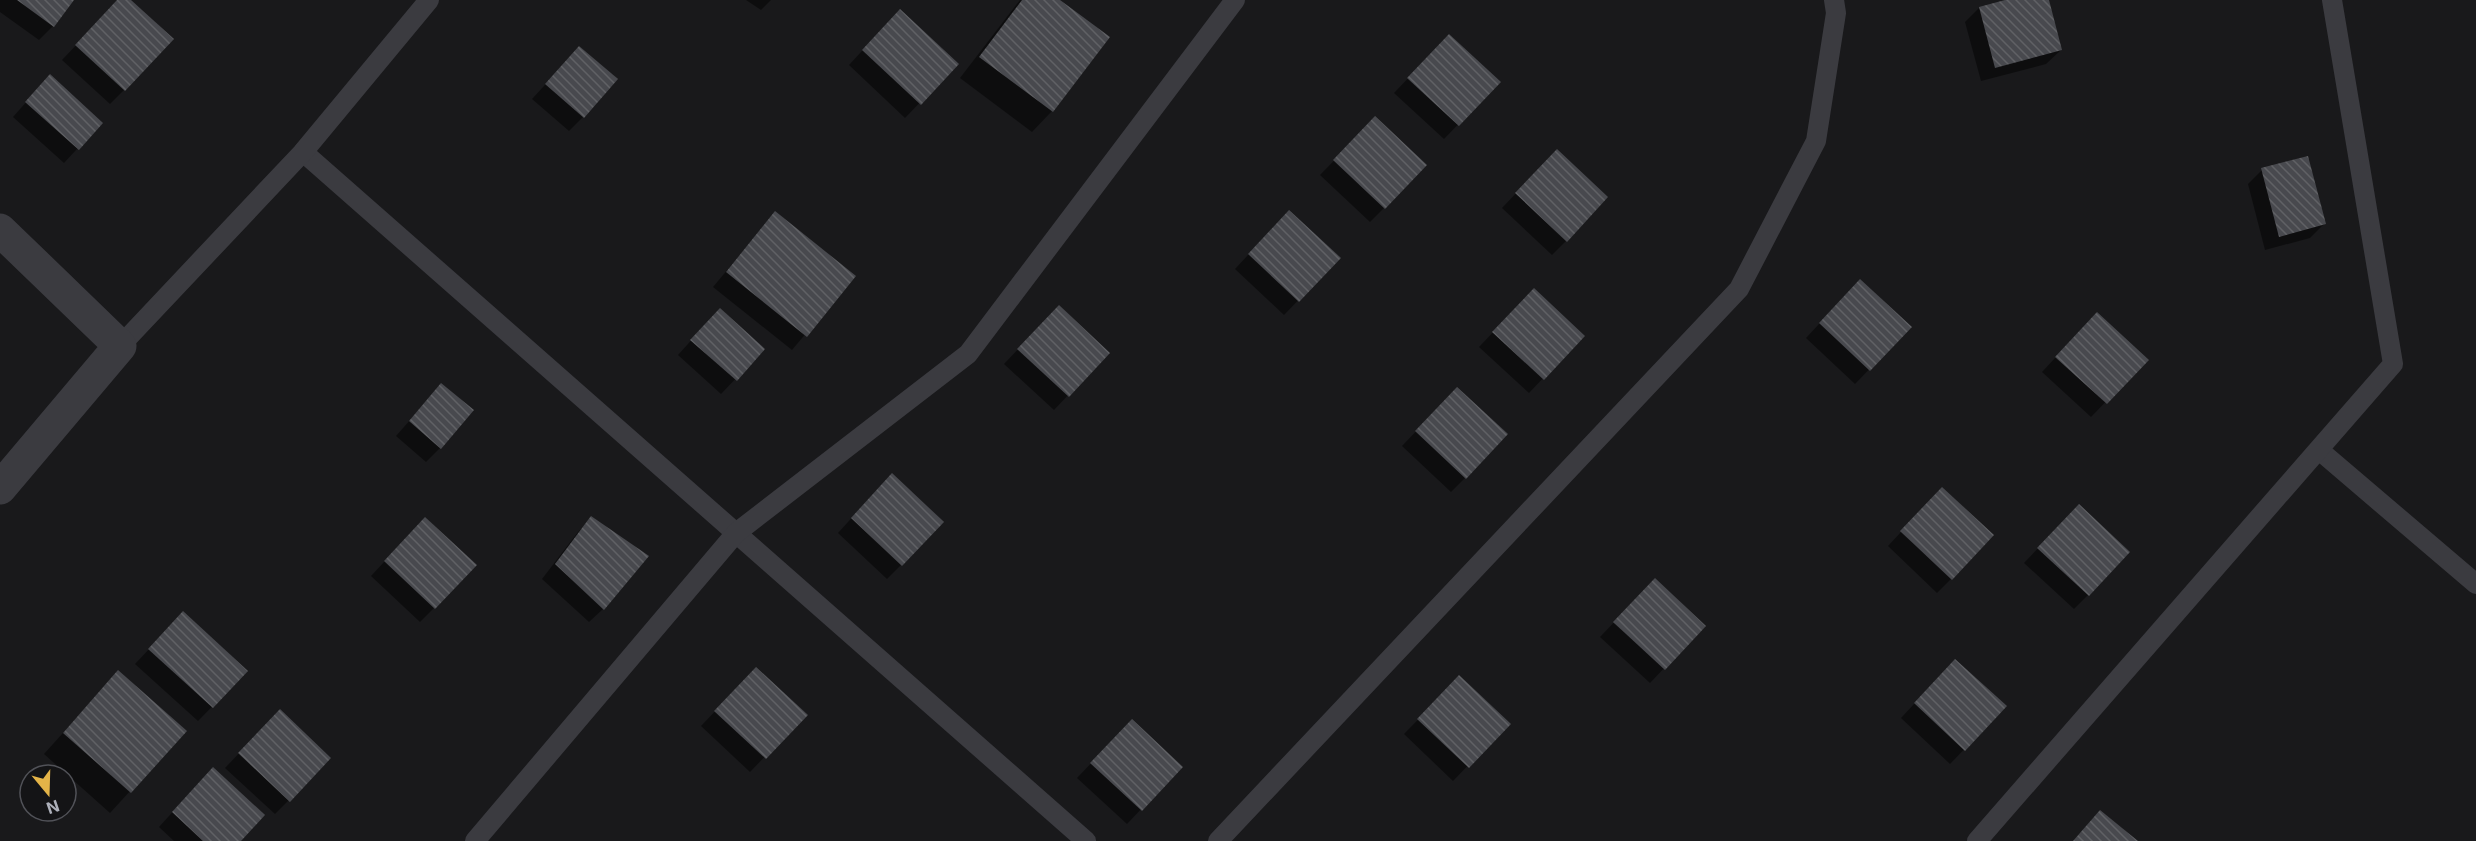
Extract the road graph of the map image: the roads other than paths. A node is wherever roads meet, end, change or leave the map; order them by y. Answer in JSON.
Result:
{"nodes":[{"id":1,"x":429,"y":0,"type":"edge"},
{"id":2,"x":1235,"y":0,"type":"edge"},
{"id":3,"x":1834,"y":0,"type":"edge"},
{"id":4,"x":2332,"y":0,"type":"edge"},
{"id":5,"x":303,"y":152,"type":"junction"},
{"id":6,"x":0,"y":230,"type":"edge"},
{"id":7,"x":120,"y":346,"type":"junction"},
{"id":8,"x":2319,"y":450,"type":"junction"},
{"id":9,"x":0,"y":488,"type":"edge"},
{"id":10,"x":736,"y":533,"type":"junction"},
{"id":11,"x":2476,"y":584,"type":"edge"},
{"id":12,"x":475,"y":841,"type":"edge"},
{"id":13,"x":1086,"y":841,"type":"edge"},
{"id":14,"x":1218,"y":841,"type":"edge"},
{"id":15,"x":1977,"y":841,"type":"edge"}],
"edges":[{"from":1,"to":5,"type":"lane"},
{"from":2,"to":10,"type":"lane"},
{"from":3,"to":14,"type":"lane"},
{"from":4,"to":8,"type":"lane"},
{"from":5,"to":7,"type":"lane"},
{"from":5,"to":10,"type":"lane"},
{"from":6,"to":7,"type":"street"},
{"from":7,"to":9,"type":"street"},
{"from":8,"to":11,"type":"lane"},
{"from":8,"to":15,"type":"lane"},
{"from":10,"to":12,"type":"lane"},
{"from":10,"to":13,"type":"lane"}]}
